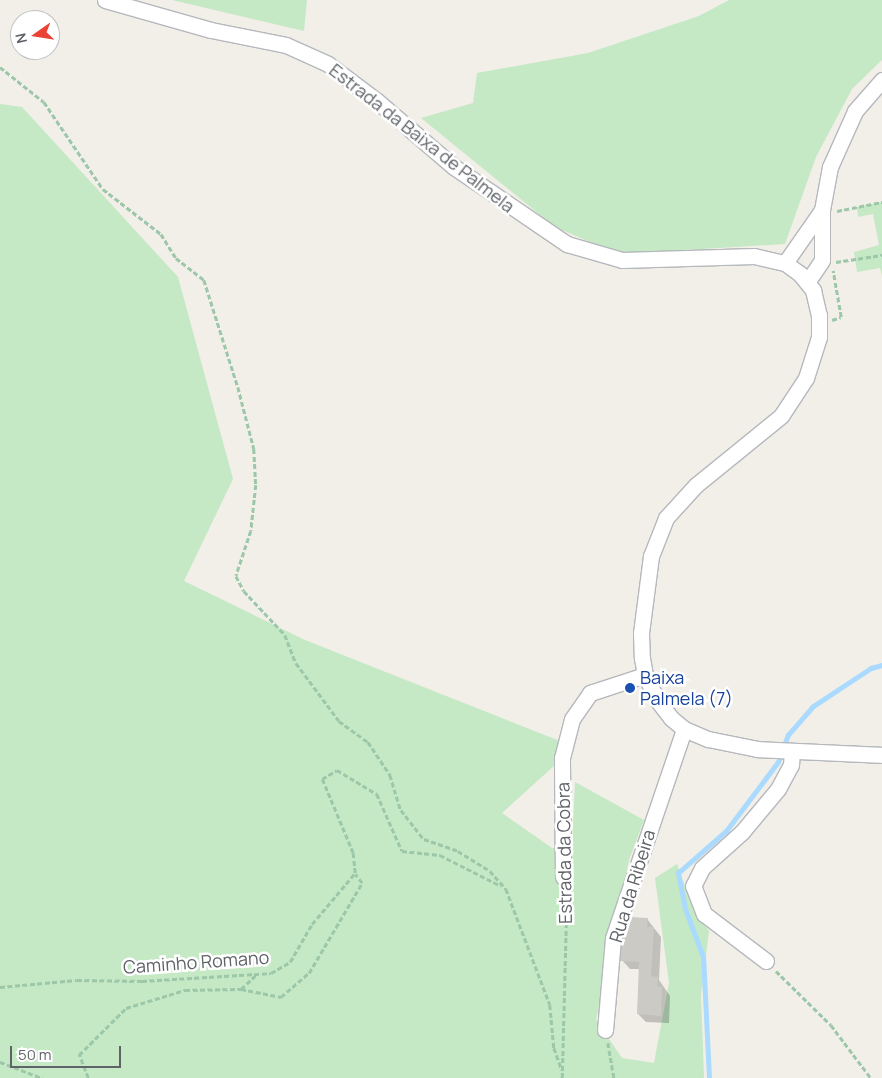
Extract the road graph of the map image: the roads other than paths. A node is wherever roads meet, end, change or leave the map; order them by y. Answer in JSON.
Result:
{"nodes":[{"id":1,"x":105,"y":0,"type":"edge"},
{"id":2,"x":882,"y":80,"type":"edge"},
{"id":3,"x":822,"y":212,"type":"junction"},
{"id":4,"x":785,"y":263,"type":"junction"},
{"id":5,"x":808,"y":281,"type":"junction"},
{"id":6,"x":645,"y":675,"type":"junction"},
{"id":7,"x":684,"y":729,"type":"junction"},
{"id":8,"x":792,"y":752,"type":"junction"},
{"id":9,"x":882,"y":755,"type":"edge"},
{"id":10,"x":563,"y":877,"type":"road end"},
{"id":11,"x":766,"y":962,"type":"road end"},
{"id":12,"x":605,"y":1030,"type":"road end"}],
"edges":[{"from":1,"to":4,"type":"street","name":"Estrada da Baixa de Palmela"},
{"from":2,"to":3,"type":"street"},
{"from":3,"to":4,"type":"street"},
{"from":3,"to":5,"type":"street"},
{"from":4,"to":5,"type":"street","name":"Estrada da Baixa de Palmela"},
{"from":5,"to":6,"type":"street"},
{"from":6,"to":7,"type":"street"},
{"from":6,"to":10,"type":"street","name":"Estrada da Cobra"},
{"from":7,"to":8,"type":"street"},
{"from":7,"to":12,"type":"street","name":"Rua da Ribeira"},
{"from":8,"to":9,"type":"street"},
{"from":8,"to":11,"type":"street"}]}
